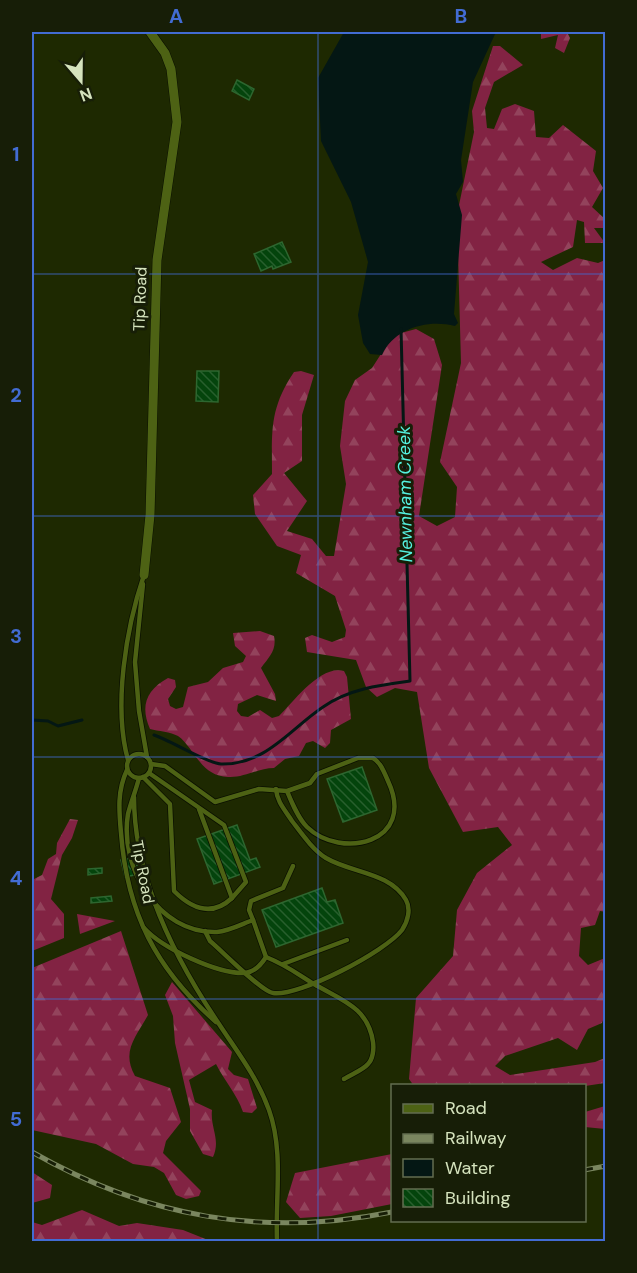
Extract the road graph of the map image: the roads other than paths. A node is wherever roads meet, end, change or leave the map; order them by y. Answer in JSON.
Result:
{"nodes":[{"id":1,"x":150,"y":32,"type":"edge"},
{"id":2,"x":144,"y":575,"type":"junction"},
{"id":3,"x":147,"y":756,"type":"junction"},
{"id":4,"x":128,"y":760,"type":"junction"},
{"id":5,"x":151,"y":764,"type":"junction"},
{"id":6,"x":127,"y":770,"type":"junction"},
{"id":7,"x":149,"y":772,"type":"junction"},
{"id":8,"x":141,"y":778,"type":"junction"},
{"id":9,"x":276,"y":789,"type":"junction"},
{"id":10,"x":287,"y":791,"type":"junction"},
{"id":11,"x":134,"y":797,"type":"junction"},
{"id":12,"x":200,"y":809,"type":"junction"},
{"id":13,"x":293,"y":866,"type":"dead end"},
{"id":14,"x":232,"y":898,"type":"junction"},
{"id":15,"x":156,"y":904,"type":"junction"},
{"id":16,"x":253,"y":920,"type":"junction"},
{"id":17,"x":144,"y":928,"type":"junction"},
{"id":18,"x":205,"y":931,"type":"junction"},
{"id":19,"x":347,"y":940,"type":"dead end"},
{"id":20,"x":175,"y":952,"type":"junction"},
{"id":21,"x":266,"y":957,"type":"junction"},
{"id":22,"x":283,"y":964,"type":"junction"},
{"id":23,"x":246,"y":973,"type":"junction"},
{"id":24,"x":313,"y":983,"type":"junction"},
{"id":25,"x":218,"y":1024,"type":"junction"},
{"id":26,"x":344,"y":1078,"type":"dead end"},
{"id":27,"x":277,"y":1242,"type":"edge"}],
"edges":[{"from":1,"to":2,"type":"street","name":"Tip Road"},
{"from":2,"to":3,"type":"lane","name":"Tip Road"},
{"from":2,"to":4,"type":"lane","name":"Tip Road"},
{"from":3,"to":4,"type":"lane"},
{"from":3,"to":5,"type":"lane"},
{"from":4,"to":6,"type":"lane"},
{"from":5,"to":7,"type":"lane"},
{"from":5,"to":9,"type":"lane"},
{"from":6,"to":8,"type":"lane"},
{"from":6,"to":17,"type":"lane","name":"Tip Road"},
{"from":7,"to":8,"type":"lane"},
{"from":7,"to":12,"type":"lane"},
{"from":8,"to":11,"type":"lane"},
{"from":8,"to":14,"type":"lane"},
{"from":9,"to":10,"type":"lane"},
{"from":9,"to":24,"type":"lane"},
{"from":10,"to":10,"type":"lane"},
{"from":11,"to":15,"type":"lane","name":"Tip Road"},
{"from":11,"to":15,"type":"lane"},
{"from":12,"to":14,"type":"lane"},
{"from":12,"to":14,"type":"lane"},
{"from":13,"to":16,"type":"lane"},
{"from":15,"to":18,"type":"lane"},
{"from":15,"to":20,"type":"lane","name":"Tip Road"},
{"from":16,"to":18,"type":"lane"},
{"from":16,"to":21,"type":"lane"},
{"from":17,"to":20,"type":"lane"},
{"from":17,"to":25,"type":"lane","name":"Tip Road"},
{"from":18,"to":23,"type":"lane"},
{"from":19,"to":22,"type":"lane"},
{"from":20,"to":23,"type":"lane"},
{"from":20,"to":25,"type":"lane","name":"Tip Road"},
{"from":21,"to":22,"type":"lane"},
{"from":21,"to":23,"type":"lane"},
{"from":22,"to":24,"type":"lane"},
{"from":23,"to":24,"type":"lane"},
{"from":24,"to":26,"type":"lane"},
{"from":25,"to":27,"type":"lane","name":"Tip Road"}]}
